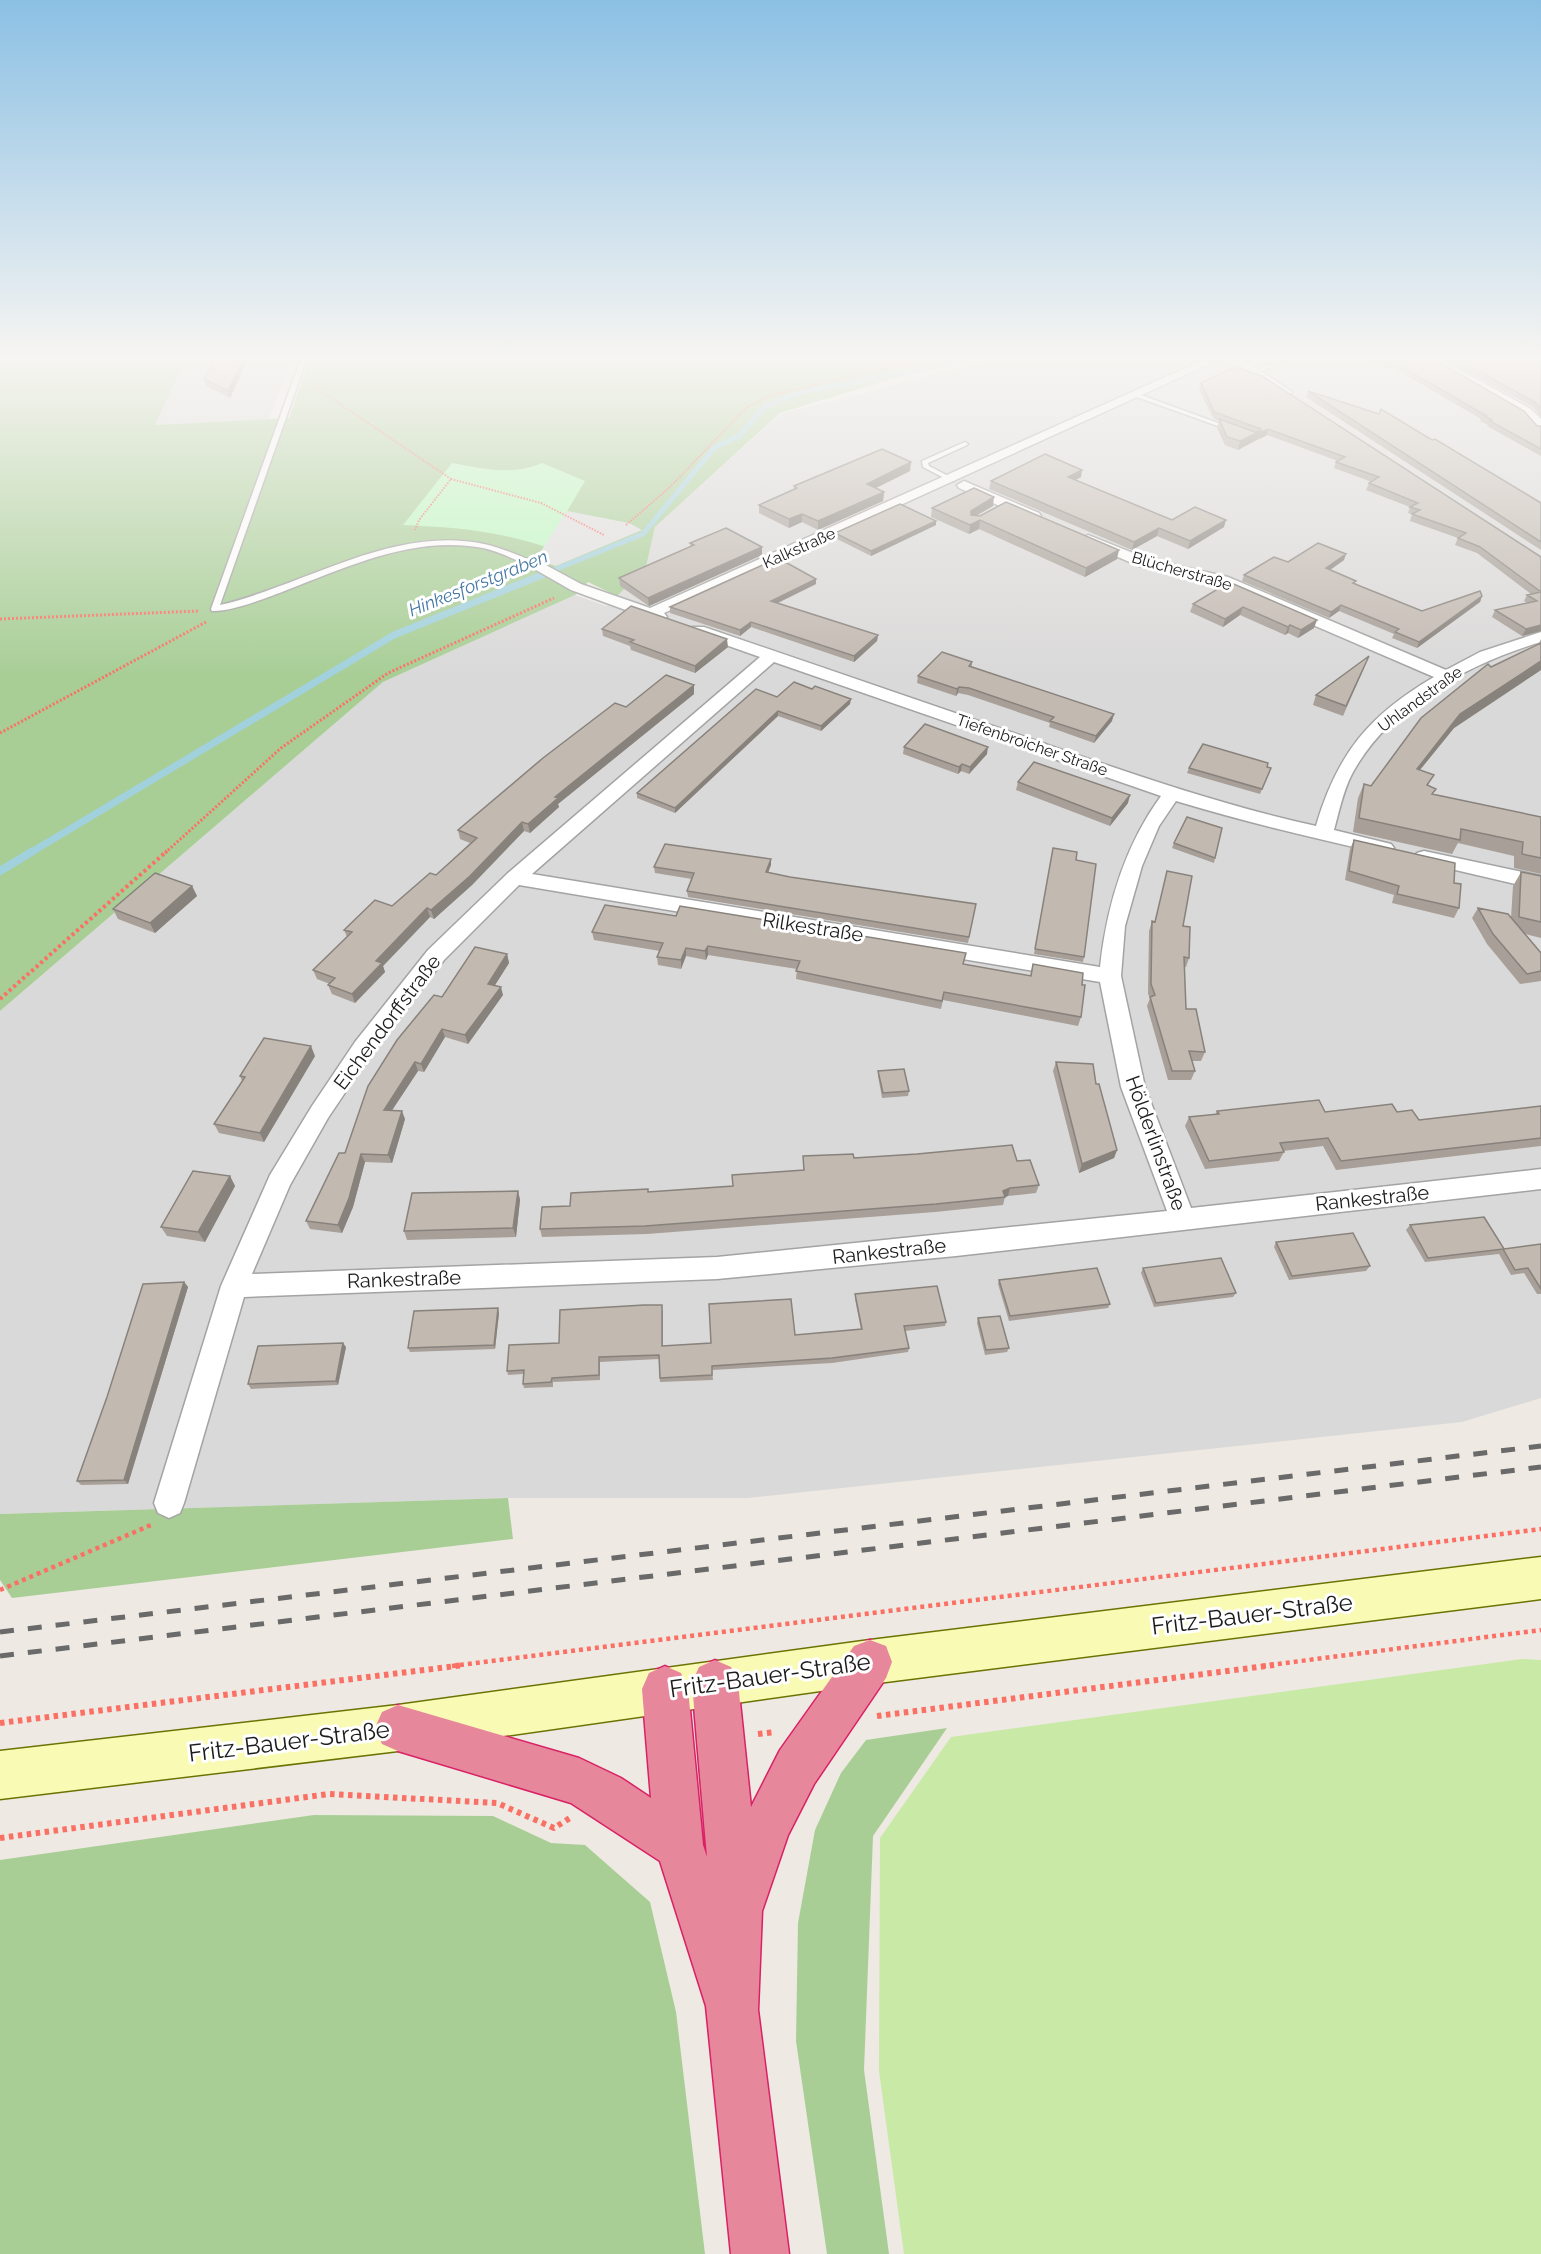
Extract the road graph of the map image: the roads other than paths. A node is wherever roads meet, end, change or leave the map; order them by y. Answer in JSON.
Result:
{"nodes":[{"id":1,"x":265,"y":466,"type":"edge"},
{"id":2,"x":926,"y":466,"type":"edge"},
{"id":3,"x":982,"y":466,"type":"edge"},
{"id":4,"x":952,"y":480,"type":"junction"},
{"id":5,"x":1049,"y":522,"type":"edge"},
{"id":6,"x":1070,"y":531,"type":"edge"},
{"id":7,"x":537,"y":566,"type":"joint"},
{"id":8,"x":650,"y":614,"type":"junction"},
{"id":9,"x":1541,"y":637,"type":"edge"},
{"id":10,"x":773,"y":654,"type":"junction"},
{"id":11,"x":1446,"y":676,"type":"junction"},
{"id":12,"x":1172,"y":794,"type":"junction"},
{"id":13,"x":1323,"y":835,"type":"junction"},
{"id":14,"x":515,"y":878,"type":"junction"},
{"id":15,"x":1541,"y":883,"type":"edge"},
{"id":16,"x":1110,"y":976,"type":"junction"},
{"id":17,"x":1541,"y":1179,"type":"edge"},
{"id":18,"x":1183,"y":1219,"type":"junction"},
{"id":19,"x":234,"y":1286,"type":"junction"},
{"id":20,"x":169,"y":1503,"type":"road end"},
{"id":21,"x":1541,"y":1578,"type":"edge"},
{"id":22,"x":870,"y":1662,"type":"junction"},
{"id":23,"x":715,"y":1683,"type":"junction"},
{"id":24,"x":665,"y":1689,"type":"junction"},
{"id":25,"x":398,"y":1728,"type":"junction"},
{"id":26,"x":0,"y":1775,"type":"edge"},
{"id":27,"x":679,"y":1845,"type":"junction"},
{"id":28,"x":737,"y":1911,"type":"junction"},
{"id":29,"x":732,"y":2010,"type":"junction"},
{"id":30,"x":760,"y":2254,"type":"edge"}],
"edges":[{"from":1,"to":7,"type":"lane"},
{"from":2,"to":4,"type":"lane"},
{"from":3,"to":4,"type":"street","name":"Kalkstraße"},
{"from":4,"to":5,"type":"street"},
{"from":4,"to":8,"type":"street","name":"Kalkstraße"},
{"from":6,"to":11,"type":"street","name":"Blücherstraße"},
{"from":7,"to":8,"type":"street","name":"Tiefenbroicher Straße"},
{"from":8,"to":10,"type":"street","name":"Tiefenbroicher Straße"},
{"from":9,"to":11,"type":"street","name":"Uhlandstraße"},
{"from":10,"to":12,"type":"street","name":"Tiefenbroicher Straße"},
{"from":10,"to":14,"type":"street","name":"Eichendorffstraße"},
{"from":11,"to":13,"type":"street","name":"Uhlandstraße"},
{"from":12,"to":13,"type":"street","name":"Tiefenbroicher Straße"},
{"from":12,"to":16,"type":"street","name":"Hölderlinstraße"},
{"from":13,"to":15,"type":"street","name":"Tiefenbroicher Straße"},
{"from":14,"to":16,"type":"street","name":"Rilkestraße"},
{"from":14,"to":19,"type":"street","name":"Eichendorffstraße"},
{"from":16,"to":18,"type":"street","name":"Hölderlinstraße"},
{"from":17,"to":18,"type":"street","name":"Rankestraße"},
{"from":18,"to":19,"type":"street","name":"Rankestraße"},
{"from":19,"to":20,"type":"street","name":"Eichendorffstraße"},
{"from":21,"to":22,"type":"main road","name":"Fritz-Bauer-Straße"},
{"from":22,"to":23,"type":"main road","name":"Fritz-Bauer-Straße"},
{"from":22,"to":28,"type":"highway"},
{"from":23,"to":24,"type":"main road","name":"Fritz-Bauer-Straße"},
{"from":23,"to":28,"type":"highway"},
{"from":24,"to":25,"type":"main road","name":"Fritz-Bauer-Straße"},
{"from":24,"to":27,"type":"highway"},
{"from":25,"to":26,"type":"main road","name":"Fritz-Bauer-Straße"},
{"from":25,"to":27,"type":"highway"},
{"from":27,"to":29,"type":"highway"},
{"from":28,"to":29,"type":"highway"},
{"from":29,"to":30,"type":"highway"}]}
